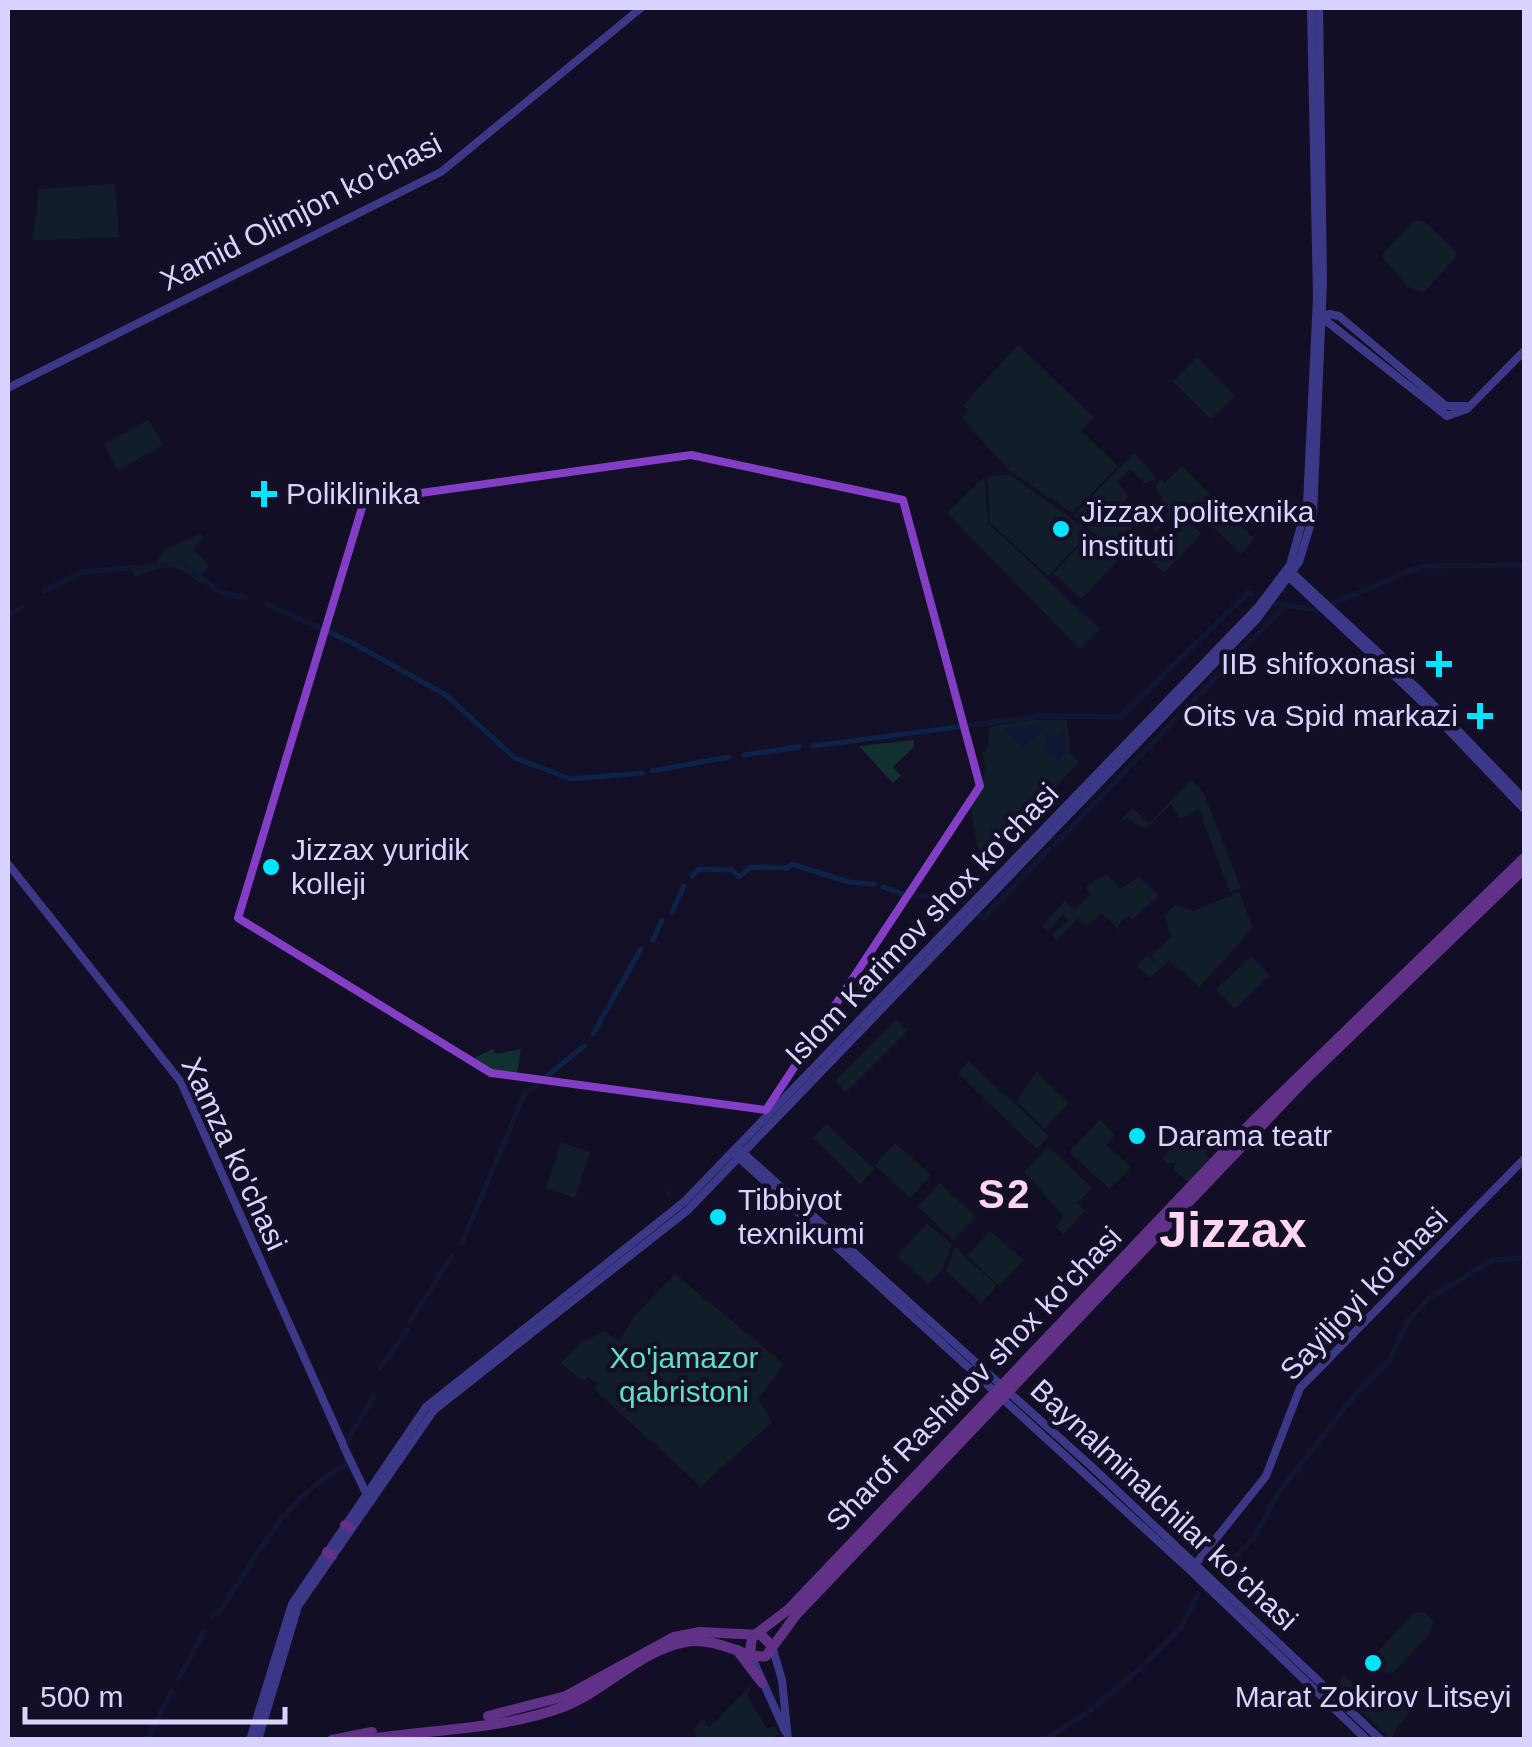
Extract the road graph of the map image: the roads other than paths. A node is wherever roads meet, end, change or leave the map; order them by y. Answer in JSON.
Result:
{"nodes":[{"id":1,"x":642,"y":8,"type":"edge"},
{"id":2,"x":1315,"y":8,"type":"edge"},
{"id":3,"x":1323,"y":295,"type":"junction"},
{"id":4,"x":1316,"y":307,"type":"junction"},
{"id":5,"x":1323,"y":317,"type":"junction"},
{"id":6,"x":1339,"y":321,"type":"junction"},
{"id":7,"x":1319,"y":330,"type":"junction"},
{"id":8,"x":1524,"y":348,"type":"edge"},
{"id":9,"x":8,"y":388,"type":"edge"},
{"id":10,"x":1289,"y":574,"type":"junction"},
{"id":11,"x":1524,"y":799,"type":"edge"},
{"id":12,"x":1524,"y":808,"type":"edge"},
{"id":13,"x":1524,"y":858,"type":"edge"},
{"id":14,"x":8,"y":864,"type":"edge"},
{"id":15,"x":1524,"y":869,"type":"edge"},
{"id":16,"x":1380,"y":1001,"type":"junction"},
{"id":17,"x":737,"y":1153,"type":"junction"},
{"id":18,"x":1524,"y":1159,"type":"edge"},
{"id":19,"x":572,"y":1293,"type":"junction"},
{"id":20,"x":1003,"y":1394,"type":"junction"},
{"id":21,"x":366,"y":1494,"type":"junction"},
{"id":22,"x":348,"y":1526,"type":"junction"},
{"id":23,"x":329,"y":1554,"type":"junction"},
{"id":24,"x":1193,"y":1567,"type":"junction"},
{"id":25,"x":780,"y":1625,"type":"junction"},
{"id":26,"x":720,"y":1632,"type":"junction"},
{"id":27,"x":755,"y":1636,"type":"junction"},
{"id":28,"x":733,"y":1646,"type":"junction"},
{"id":29,"x":772,"y":1646,"type":"junction"},
{"id":30,"x":750,"y":1653,"type":"junction"},
{"id":31,"x":778,"y":1658,"type":"junction"},
{"id":32,"x":762,"y":1682,"type":"junction"},
{"id":33,"x":406,"y":1730,"type":"junction"},
{"id":34,"x":788,"y":1739,"type":"edge"},
{"id":35,"x":250,"y":1740,"type":"edge"},
{"id":36,"x":258,"y":1740,"type":"edge"},
{"id":37,"x":332,"y":1740,"type":"edge"},
{"id":38,"x":365,"y":1740,"type":"edge"},
{"id":39,"x":1367,"y":1740,"type":"edge"},
{"id":40,"x":1381,"y":1740,"type":"edge"}],
"edges":[{"from":1,"to":9,"type":"main road","name":"Xamid Olimjon ko'chasi"},
{"from":2,"to":3,"type":"main road","name":"Islom Karimov shox ko'chasi"},
{"from":2,"to":4,"type":"main road","name":"Islom Karimov shox ko'chasi"},
{"from":3,"to":5,"type":"main road","name":"Islom Karimov shox ko'chasi"},
{"from":3,"to":6,"type":"main road"},
{"from":4,"to":5,"type":"main road"},
{"from":4,"to":7,"type":"main road","name":"Islom Karimov shox ko'chasi"},
{"from":5,"to":6,"type":"main road"},
{"from":5,"to":7,"type":"main road"},
{"from":6,"to":7,"type":"main road"},
{"from":6,"to":8,"type":"main road"},
{"from":7,"to":10,"type":"main road","name":"Islom Karimov shox ko'chasi"},
{"from":10,"to":11,"type":"main road"},
{"from":10,"to":12,"type":"main road"},
{"from":10,"to":17,"type":"main road","name":"Islom Karimov shox ko'chasi"},
{"from":13,"to":16,"type":"main road","name":"Sharof Rashidov shox ko'chasi"},
{"from":14,"to":21,"type":"main road","name":"Xamza ko'chasi"},
{"from":15,"to":16,"type":"main road","name":"Sharof Rashidov shox ko'chasi"},
{"from":16,"to":20,"type":"main road","name":"Sharof Rashidov shox ko'chasi"},
{"from":17,"to":19,"type":"main road","name":"Islom Karimov shox ko'chasi"},
{"from":17,"to":20,"type":"main road","name":"Baynalminalchilar ko’chasi"},
{"from":18,"to":24,"type":"main road","name":"Sayiljoyi ko'chasi"},
{"from":19,"to":21,"type":"main road","name":"Islom Karimov shox ko'chasi"},
{"from":19,"to":22,"type":"main road","name":"Islom Karimov shox ko'chasi"},
{"from":20,"to":24,"type":"main road","name":"Baynalminalchilar ko’chasi"},
{"from":20,"to":25,"type":"main road","name":"Sharof Rashidov shox ko'chasi"},
{"from":21,"to":22,"type":"main road","name":"Islom Karimov shox ko'chasi"},
{"from":22,"to":23,"type":"main road","name":"Islom Karimov shox ko'chasi"},
{"from":23,"to":35,"type":"main road","name":"Islom Karimov shox ko'chasi"},
{"from":23,"to":36,"type":"main road","name":"Islom Karimov shox ko'chasi"},
{"from":24,"to":39,"type":"main road","name":"Baynalminalchilar ko’chasi"},
{"from":24,"to":40,"type":"main road","name":"Baynalminalchilar ko’chasi"},
{"from":25,"to":26,"type":"main road"},
{"from":25,"to":27,"type":"main road","name":"Sharof Rashidov shox ko'chasi"},
{"from":25,"to":29,"type":"main road","name":"Sharof Rashidov shox ko'chasi"},
{"from":25,"to":31,"type":"main road"},
{"from":26,"to":27,"type":"main road"},
{"from":26,"to":33,"type":"main road"},
{"from":27,"to":29,"type":"main road"},
{"from":27,"to":30,"type":"main road"},
{"from":28,"to":30,"type":"main road"},
{"from":28,"to":32,"type":"main road"},
{"from":28,"to":33,"type":"main road"},
{"from":29,"to":30,"type":"main road"},
{"from":29,"to":31,"type":"main road"},
{"from":30,"to":32,"type":"main road"},
{"from":31,"to":34,"type":"main road"},
{"from":32,"to":34,"type":"main road"},
{"from":33,"to":37,"type":"main road"},
{"from":33,"to":38,"type":"main road"}]}
